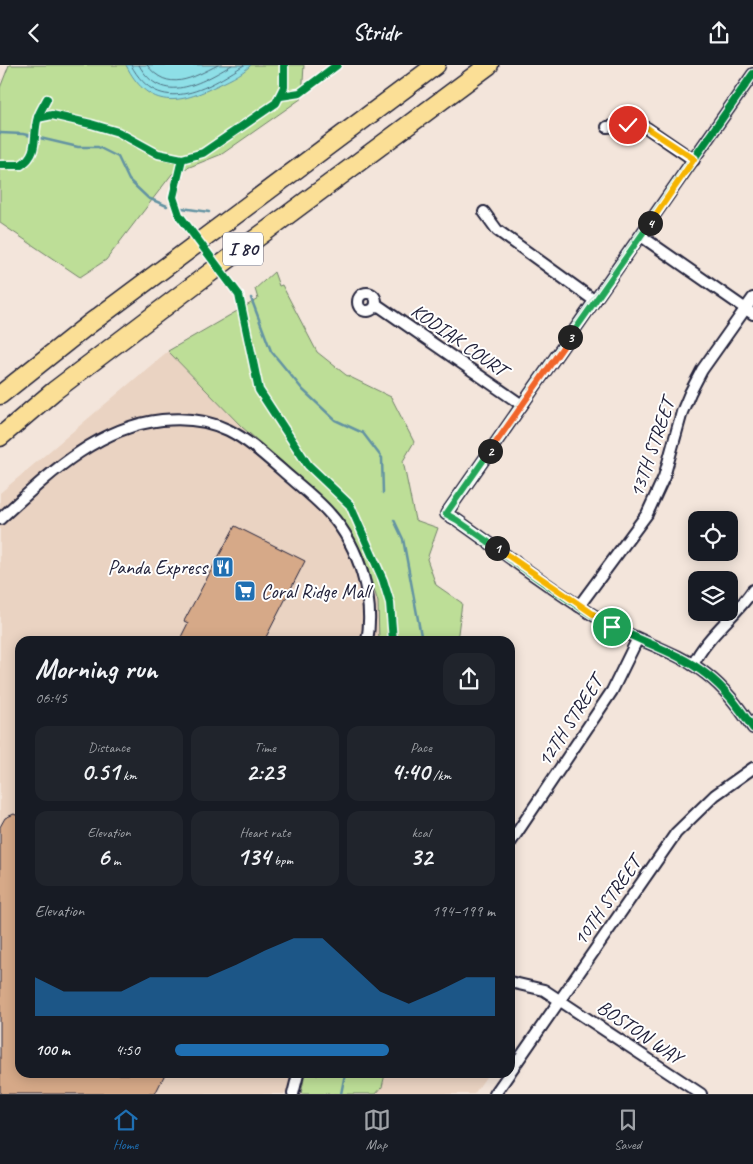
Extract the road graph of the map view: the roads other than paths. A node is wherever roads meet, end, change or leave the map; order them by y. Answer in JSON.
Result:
{"nodes":[{"id":1,"x":436,"y":65,"type":"edge"},
{"id":2,"x":489,"y":65,"type":"edge"},
{"id":3,"x":753,"y":74,"type":"edge"},
{"id":4,"x":607,"y":127,"type":"dead end"},
{"id":5,"x":694,"y":159,"type":"junction"},
{"id":6,"x":484,"y":212,"type":"dead end"},
{"id":7,"x":641,"y":236,"type":"junction"},
{"id":8,"x":753,"y":298,"type":"edge"},
{"id":9,"x":595,"y":301,"type":"junction"},
{"id":10,"x":376,"y":304,"type":"dead end"},
{"id":11,"x":749,"y":312,"type":"edge"},
{"id":12,"x":0,"y":395,"type":"edge"},
{"id":13,"x":522,"y":405,"type":"junction"},
{"id":14,"x":0,"y":437,"type":"edge"},
{"id":15,"x":0,"y":519,"type":"edge"},
{"id":16,"x":753,"y":590,"type":"edge"},
{"id":17,"x":579,"y":605,"type":"junction"},
{"id":18,"x":366,"y":636,"type":"edge"},
{"id":19,"x":638,"y":640,"type":"junction"},
{"id":20,"x":693,"y":665,"type":"junction"},
{"id":21,"x":753,"y":728,"type":"edge"},
{"id":22,"x":753,"y":767,"type":"edge"},
{"id":23,"x":515,"y":836,"type":"edge"},
{"id":24,"x":515,"y":983,"type":"edge"},
{"id":25,"x":560,"y":1000,"type":"junction"},
{"id":26,"x":515,"y":1064,"type":"edge"},
{"id":27,"x":297,"y":1078,"type":"edge"},
{"id":28,"x":506,"y":1078,"type":"edge"},
{"id":29,"x":293,"y":1094,"type":"edge"},
{"id":30,"x":495,"y":1094,"type":"edge"},
{"id":31,"x":701,"y":1094,"type":"edge"}],
"edges":[{"from":1,"to":12,"type":"highway","number":"I 80"},
{"from":2,"to":14,"type":"highway","number":"I 80"},
{"from":3,"to":5,"type":"street"},
{"from":4,"to":5,"type":"street"},
{"from":5,"to":7,"type":"street"},
{"from":6,"to":9,"type":"street"},
{"from":7,"to":9,"type":"street"},
{"from":7,"to":11,"type":"street"},
{"from":8,"to":11,"type":"street","name":"13TH STREET"},
{"from":9,"to":13,"type":"street"},
{"from":10,"to":13,"type":"street","name":"KODIAK COURT"},
{"from":11,"to":17,"type":"street","name":"13TH STREET"},
{"from":13,"to":17,"type":"street"},
{"from":15,"to":18,"type":"street"},
{"from":16,"to":20,"type":"street"},
{"from":17,"to":19,"type":"street"},
{"from":19,"to":20,"type":"street"},
{"from":19,"to":23,"type":"street","name":"12TH STREET"},
{"from":20,"to":21,"type":"street"},
{"from":22,"to":25,"type":"street","name":"10TH STREET"},
{"from":24,"to":25,"type":"street","name":"BOSTON WAY"},
{"from":25,"to":26,"type":"street","name":"10TH STREET"},
{"from":25,"to":31,"type":"street","name":"BOSTON WAY"},
{"from":27,"to":29,"type":"street"},
{"from":28,"to":30,"type":"street","name":"10TH STREET"}]}
